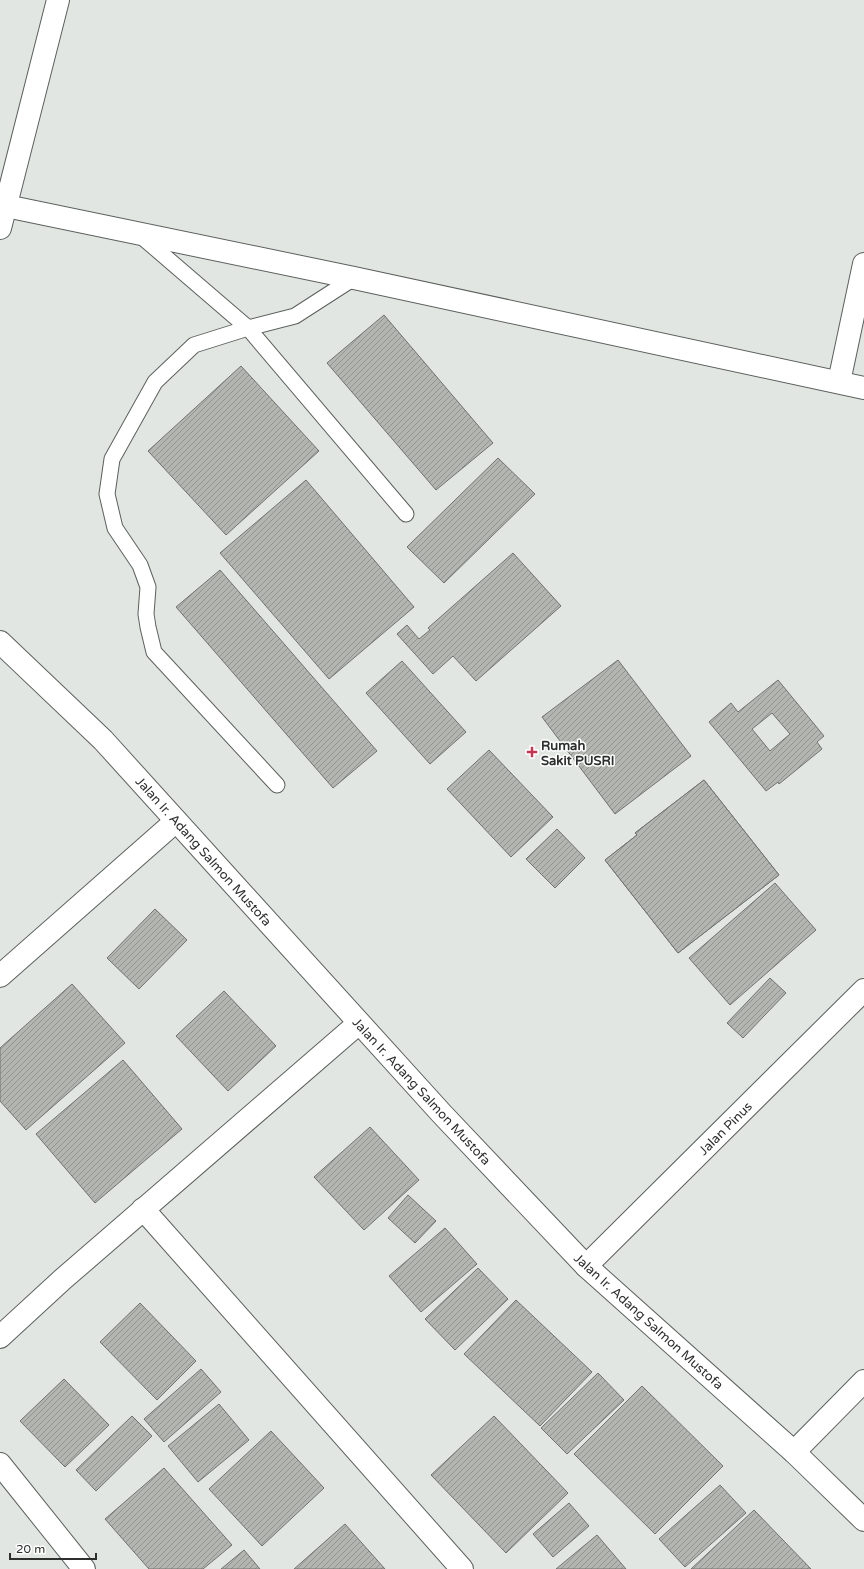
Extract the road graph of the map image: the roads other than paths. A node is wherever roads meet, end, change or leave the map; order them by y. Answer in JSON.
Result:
{"nodes":[{"id":1,"x":58,"y":0,"type":"edge"},
{"id":2,"x":6,"y":206,"type":"junction"},
{"id":3,"x":0,"y":228,"type":"edge"},
{"id":4,"x":138,"y":233,"type":"junction"},
{"id":5,"x":864,"y":264,"type":"edge"},
{"id":6,"x":354,"y":278,"type":"junction"},
{"id":7,"x":248,"y":328,"type":"junction"},
{"id":8,"x":839,"y":382,"type":"junction"},
{"id":9,"x":864,"y":388,"type":"edge"},
{"id":10,"x":406,"y":514,"type":"dead end"},
{"id":11,"x":0,"y":642,"type":"edge"},
{"id":12,"x":277,"y":785,"type":"dead end"},
{"id":13,"x":176,"y":821,"type":"junction"},
{"id":14,"x":0,"y":976,"type":"edge"},
{"id":15,"x":864,"y":990,"type":"edge"},
{"id":16,"x":359,"y":1023,"type":"junction"},
{"id":17,"x":143,"y":1210,"type":"junction"},
{"id":18,"x":586,"y":1266,"type":"junction"},
{"id":19,"x":0,"y":1338,"type":"edge"},
{"id":20,"x":864,"y":1382,"type":"edge"},
{"id":21,"x":794,"y":1452,"type":"junction"},
{"id":22,"x":0,"y":1464,"type":"edge"},
{"id":23,"x":864,"y":1520,"type":"edge"},
{"id":24,"x":84,"y":1569,"type":"edge"},
{"id":25,"x":462,"y":1569,"type":"edge"}],
"edges":[{"from":1,"to":2,"type":"street"},
{"from":2,"to":3,"type":"street"},
{"from":2,"to":4,"type":"street"},
{"from":4,"to":6,"type":"street"},
{"from":4,"to":7,"type":"lane"},
{"from":5,"to":8,"type":"street"},
{"from":6,"to":7,"type":"lane"},
{"from":6,"to":8,"type":"street"},
{"from":7,"to":10,"type":"lane"},
{"from":7,"to":12,"type":"lane"},
{"from":8,"to":9,"type":"street"},
{"from":11,"to":13,"type":"street","name":"Jalan Ir. Adang Salmon Mustofa"},
{"from":13,"to":14,"type":"street"},
{"from":13,"to":16,"type":"street","name":"Jalan Ir. Adang Salmon Mustofa"},
{"from":15,"to":18,"type":"street","name":"Jalan Pinus"},
{"from":16,"to":17,"type":"street"},
{"from":16,"to":18,"type":"street","name":"Jalan Ir. Adang Salmon Mustofa"},
{"from":17,"to":19,"type":"street"},
{"from":17,"to":25,"type":"street"},
{"from":18,"to":21,"type":"street","name":"Jalan Ir. Adang Salmon Mustofa"},
{"from":20,"to":21,"type":"street"},
{"from":21,"to":23,"type":"street","name":"Jalan Ir. Adang Salmon Mustofa"},
{"from":22,"to":24,"type":"street"}]}
